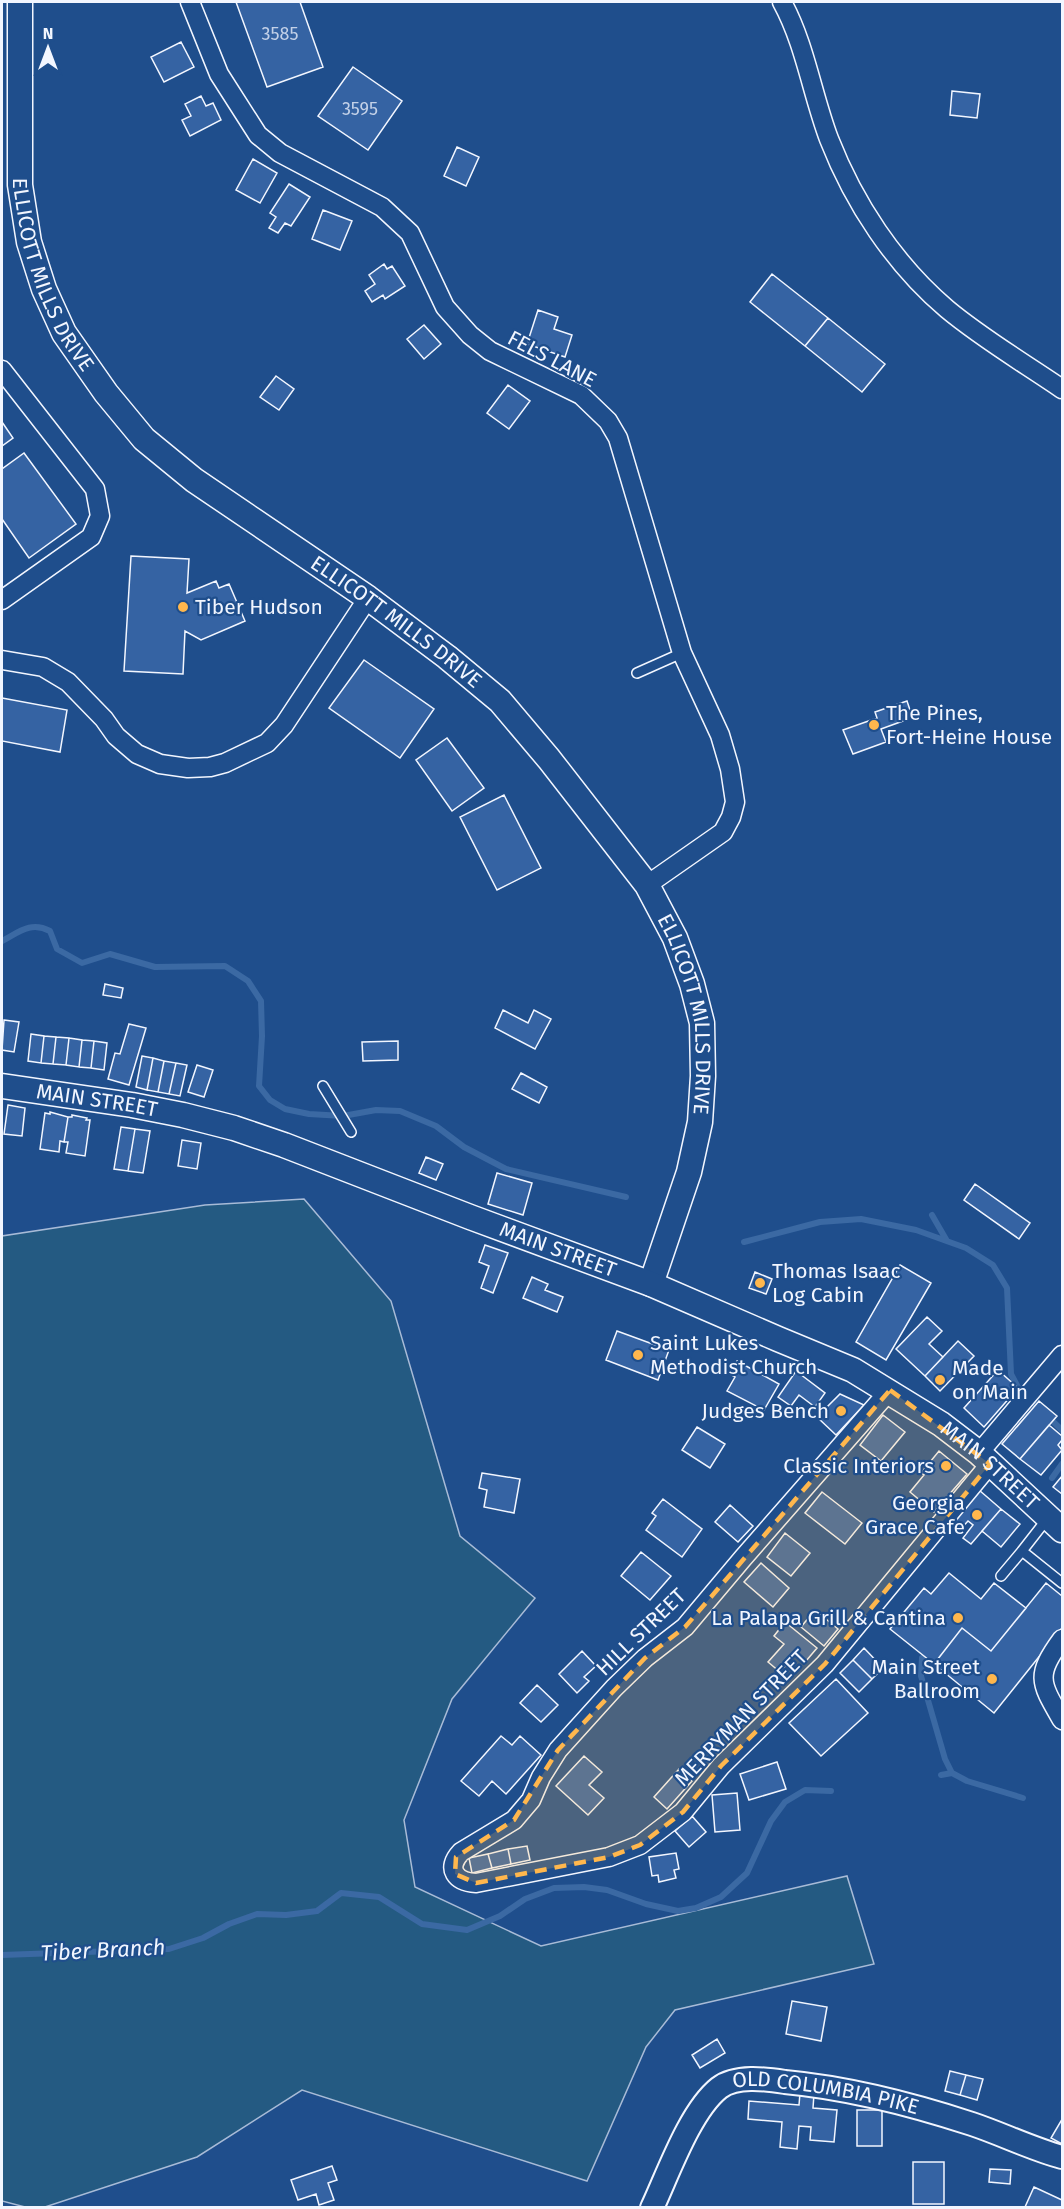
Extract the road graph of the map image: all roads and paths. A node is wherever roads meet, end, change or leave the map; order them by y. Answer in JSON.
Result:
{"nodes":[{"id":1,"x":20,"y":2,"type":"edge"},
{"id":2,"x":190,"y":2,"type":"edge"},
{"id":3,"x":782,"y":2,"type":"edge"},
{"id":4,"x":2,"y":370,"type":"edge"},
{"id":5,"x":1062,"y":389,"type":"edge"},
{"id":6,"x":368,"y":598,"type":"junction"},
{"id":7,"x":2,"y":600,"type":"edge"},
{"id":8,"x":682,"y":653,"type":"junction"},
{"id":9,"x":2,"y":660,"type":"edge"},
{"id":10,"x":637,"y":674,"type":"dead end"},
{"id":11,"x":647,"y":885,"type":"junction"},
{"id":12,"x":2,"y":1086,"type":"edge"},
{"id":13,"x":323,"y":1086,"type":"dead end"},
{"id":14,"x":351,"y":1132,"type":"dead end"},
{"id":15,"x":651,"y":1284,"type":"junction"},
{"id":16,"x":1062,"y":1354,"type":"edge"},
{"id":17,"x":890,"y":1390,"type":"junction"},
{"id":18,"x":984,"y":1459,"type":"junction"},
{"id":19,"x":1055,"y":1524,"type":"edge"},
{"id":20,"x":1022,"y":1551,"type":"junction"},
{"id":21,"x":1001,"y":1576,"type":"dead end"},
{"id":22,"x":1062,"y":1583,"type":"edge"},
{"id":23,"x":1062,"y":1639,"type":"edge"},
{"id":24,"x":1062,"y":1720,"type":"edge"},
{"id":25,"x":455,"y":1874,"type":"joint"},
{"id":26,"x":1062,"y":2157,"type":"edge"},
{"id":27,"x":652,"y":2208,"type":"edge"}],
"edges":[{"from":1,"to":6,"type":"main road","name":"ELLICOTT MILLS DRIVE"},
{"from":2,"to":8,"type":"street","name":"FELS LANE"},
{"from":3,"to":5,"type":"street"},
{"from":4,"to":7,"type":"street"},
{"from":6,"to":9,"type":"street"},
{"from":6,"to":11,"type":"main road","name":"ELLICOTT MILLS DRIVE"},
{"from":8,"to":10,"type":"lane"},
{"from":8,"to":11,"type":"street","name":"FELS LANE"},
{"from":11,"to":15,"type":"main road","name":"ELLICOTT MILLS DRIVE"},
{"from":12,"to":15,"type":"main road","name":"MAIN STREET"},
{"from":13,"to":14,"type":"lane"},
{"from":15,"to":17,"type":"main road","name":"MAIN STREET"},
{"from":16,"to":18,"type":"street","name":"MERRYMAN STREET"},
{"from":17,"to":18,"type":"main road","name":"MAIN STREET"},
{"from":17,"to":25,"type":"street","name":"HILL STREET"},
{"from":18,"to":19,"type":"main road","name":"MAIN STREET"},
{"from":18,"to":25,"type":"street","name":"MERRYMAN STREET"},
{"from":19,"to":20,"type":"lane"},
{"from":20,"to":21,"type":"lane"},
{"from":20,"to":22,"type":"lane"},
{"from":23,"to":24,"type":"street"},
{"from":26,"to":27,"type":"street","name":"OLD COLUMBIA PIKE"}]}
